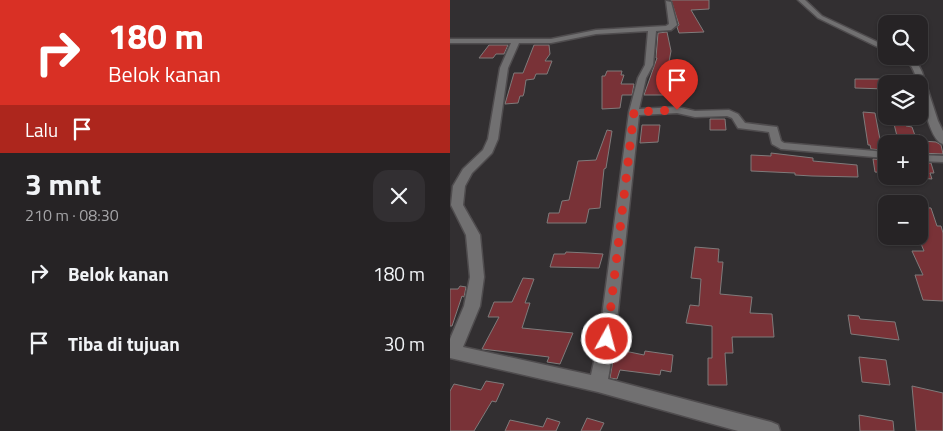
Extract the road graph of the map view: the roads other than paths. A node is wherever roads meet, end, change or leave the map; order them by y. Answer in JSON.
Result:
{"nodes":[{"id":1,"x":801,"y":0,"type":"edge"},
{"id":2,"x":668,"y":2,"type":"dead end"},
{"id":3,"x":652,"y":30,"type":"junction"},
{"id":4,"x":450,"y":41,"type":"edge"},
{"id":5,"x":516,"y":41,"type":"junction"},
{"id":6,"x":878,"y":45,"type":"edge"},
{"id":7,"x":914,"y":65,"type":"edge"},
{"id":8,"x":634,"y":112,"type":"junction"},
{"id":9,"x":943,"y":141,"type":"edge"},
{"id":10,"x":878,"y":154,"type":"edge"},
{"id":11,"x":928,"y":158,"type":"edge"},
{"id":12,"x":943,"y":159,"type":"edge"},
{"id":13,"x":451,"y":351,"type":"edge"},
{"id":14,"x":598,"y":384,"type":"junction"},
{"id":15,"x":771,"y":431,"type":"edge"}],
"edges":[{"from":1,"to":6,"type":"street"},
{"from":2,"to":3,"type":"street"},
{"from":3,"to":5,"type":"street"},
{"from":3,"to":8,"type":"street"},
{"from":4,"to":5,"type":"street"},
{"from":5,"to":13,"type":"street"},
{"from":7,"to":9,"type":"street"},
{"from":8,"to":10,"type":"street"},
{"from":8,"to":14,"type":"street"},
{"from":11,"to":12,"type":"street"},
{"from":13,"to":14,"type":"street"},
{"from":14,"to":15,"type":"street"}]}
